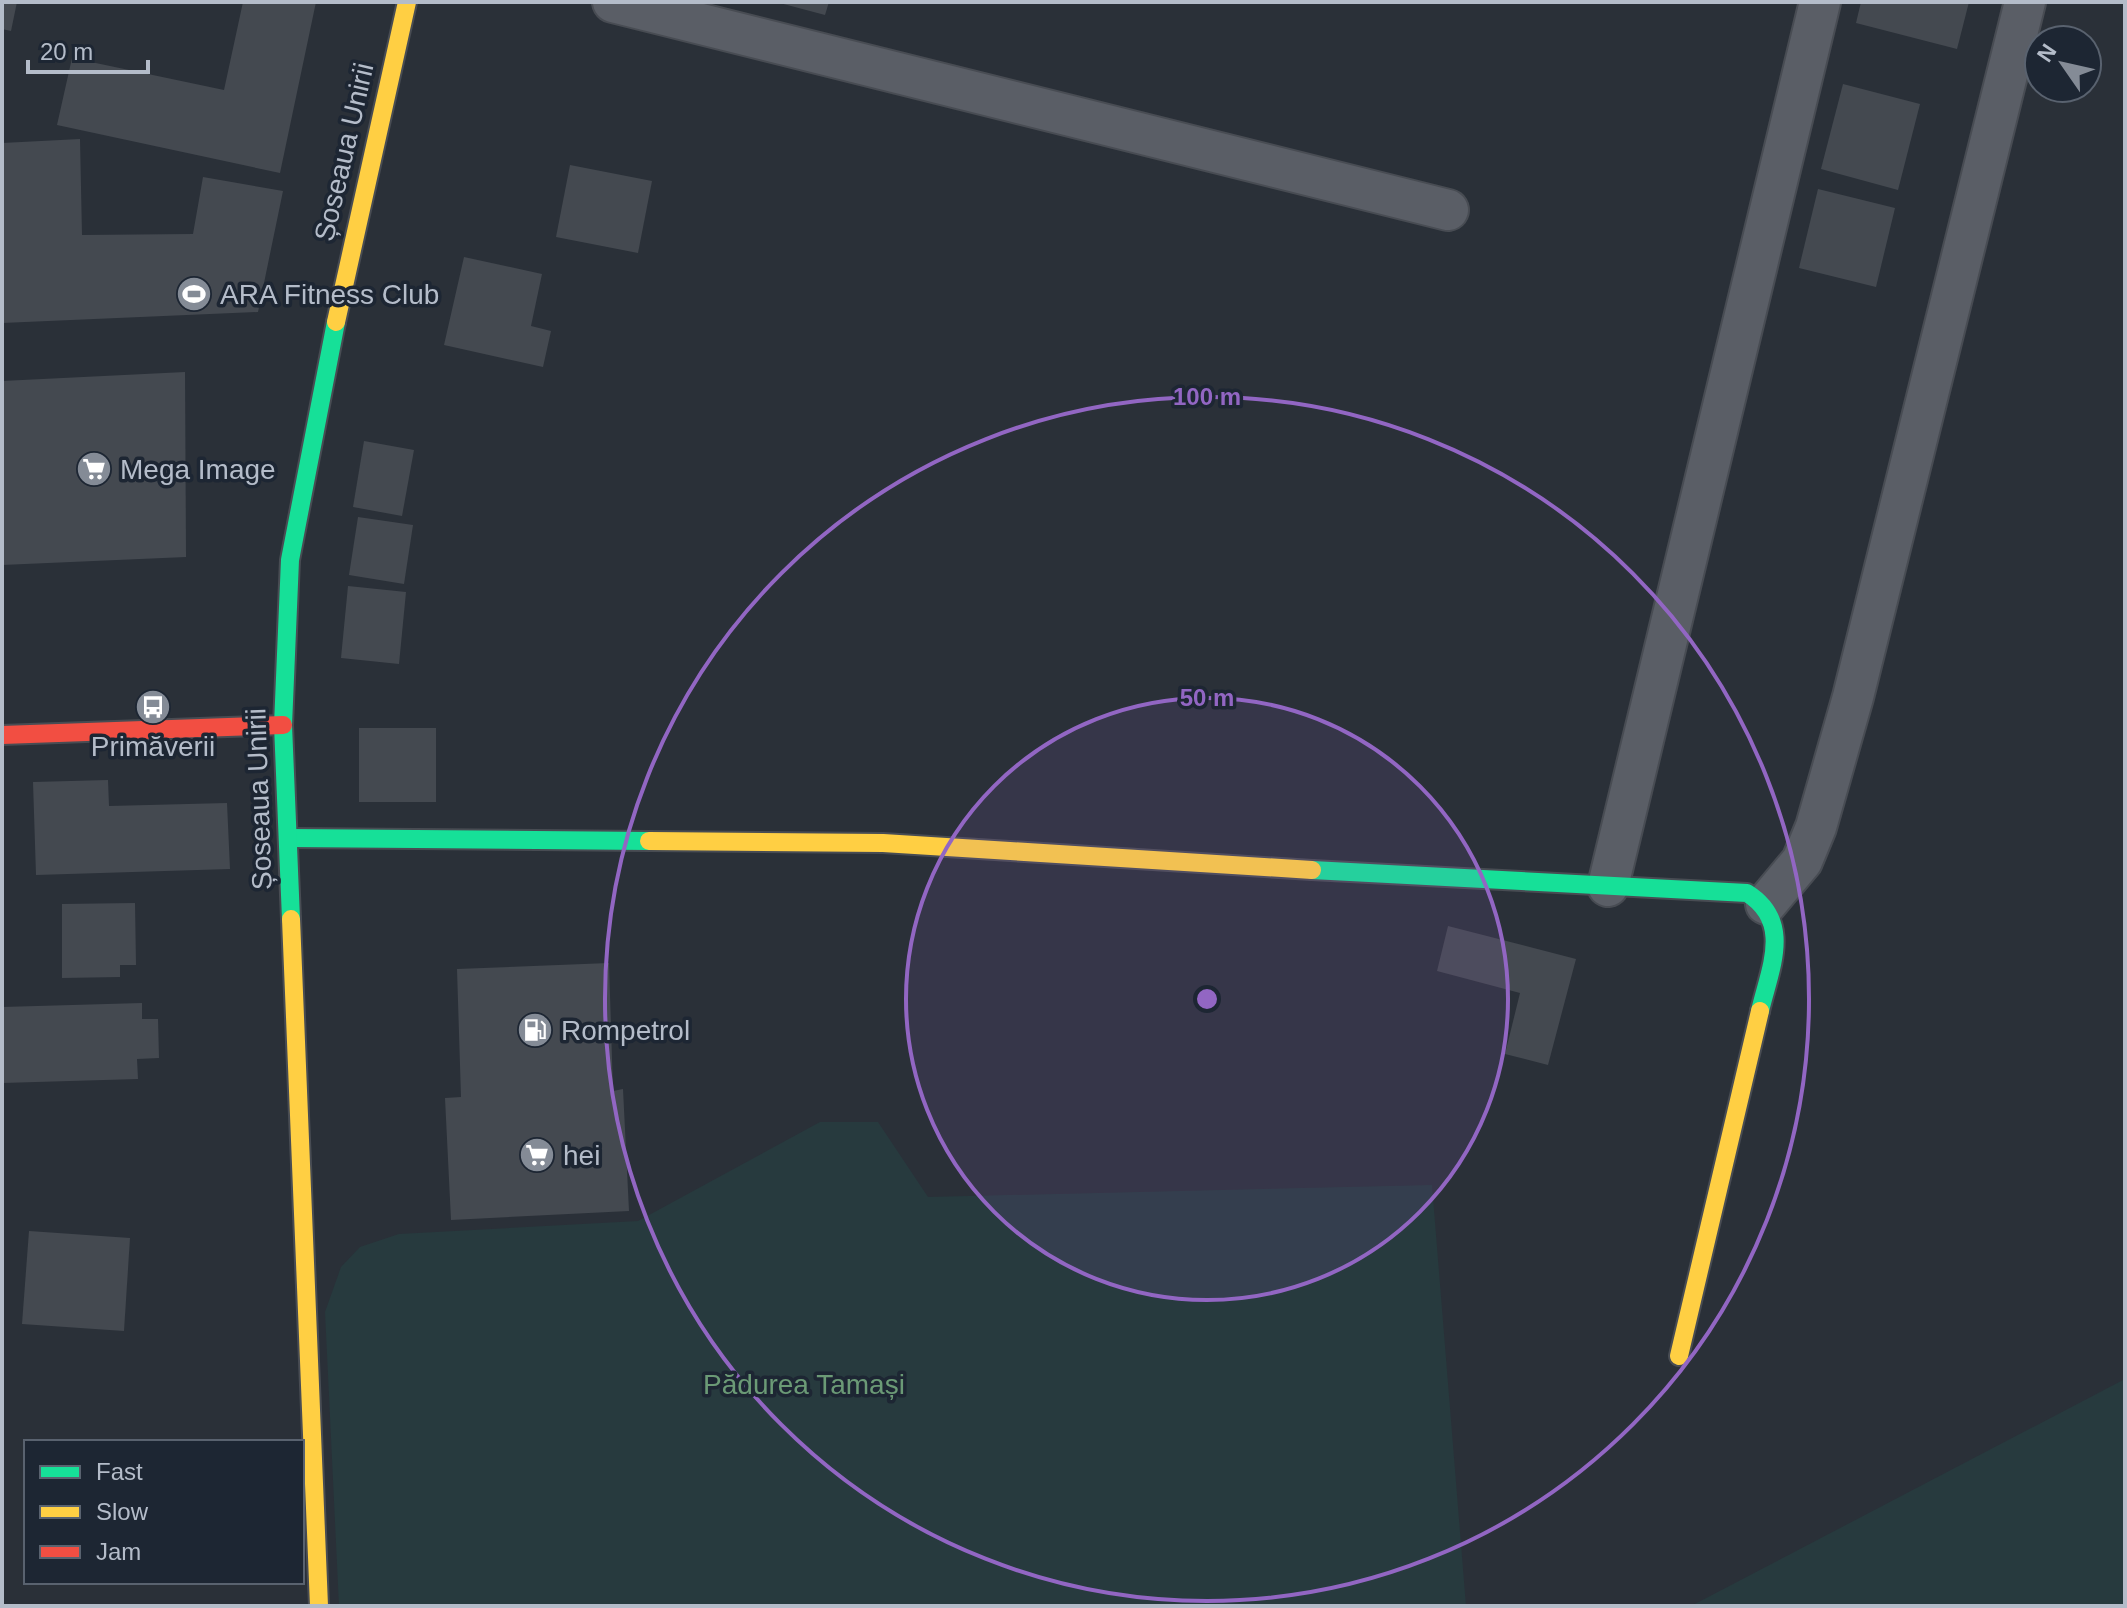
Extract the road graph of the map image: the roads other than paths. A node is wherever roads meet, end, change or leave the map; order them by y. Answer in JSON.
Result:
{"nodes":[{"id":1,"x":407,"y":2,"type":"edge"},
{"id":2,"x":613,"y":2,"type":"edge"},
{"id":3,"x":1820,"y":2,"type":"edge"},
{"id":4,"x":2025,"y":2,"type":"edge"},
{"id":5,"x":1448,"y":210,"type":"dead end"},
{"id":6,"x":283,"y":725,"type":"junction"},
{"id":7,"x":2,"y":735,"type":"edge"},
{"id":8,"x":289,"y":838,"type":"junction"},
{"id":9,"x":1608,"y":886,"type":"junction"},
{"id":10,"x":1766,"y":904,"type":"junction"},
{"id":11,"x":1679,"y":1356,"type":"dead end"},
{"id":12,"x":319,"y":1606,"type":"edge"}],
"edges":[{"from":1,"to":6,"type":"street","name":"Șoseaua Unirii"},
{"from":2,"to":5,"type":"street"},
{"from":3,"to":9,"type":"street"},
{"from":4,"to":10,"type":"street"},
{"from":6,"to":7,"type":"street"},
{"from":6,"to":8,"type":"street","name":"Șoseaua Unirii"},
{"from":8,"to":9,"type":"street"},
{"from":8,"to":12,"type":"street","name":"Șoseaua Unirii"},
{"from":9,"to":10,"type":"street"},
{"from":10,"to":11,"type":"street"}]}
